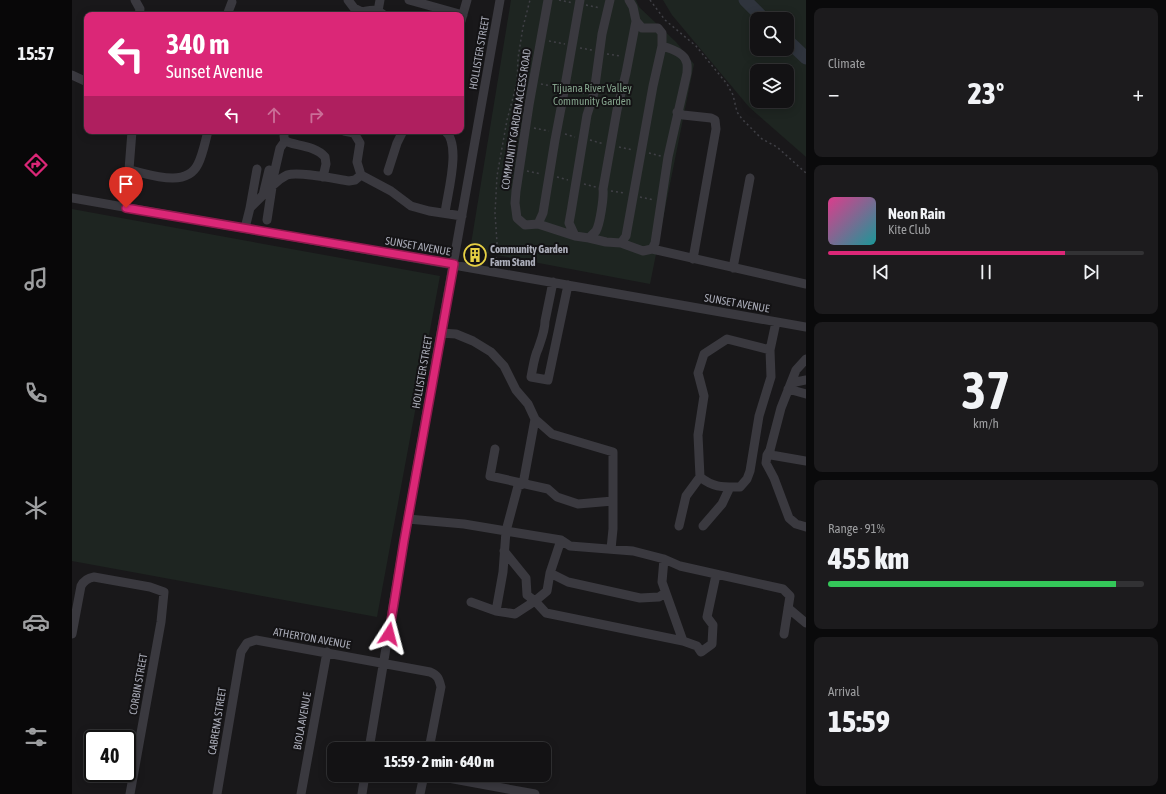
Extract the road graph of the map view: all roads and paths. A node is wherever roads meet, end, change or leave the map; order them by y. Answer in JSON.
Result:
{"nodes":[{"id":1,"x":135,"y":0,"type":"edge"},
{"id":2,"x":348,"y":0,"type":"edge"},
{"id":3,"x":380,"y":0,"type":"edge"},
{"id":4,"x":408,"y":0,"type":"edge"},
{"id":5,"x":467,"y":0,"type":"edge"},
{"id":6,"x":500,"y":0,"type":"edge"},
{"id":7,"x":530,"y":0,"type":"edge"},
{"id":8,"x":548,"y":0,"type":"edge"},
{"id":9,"x":580,"y":0,"type":"edge"},
{"id":10,"x":610,"y":0,"type":"edge"},
{"id":11,"x":629,"y":0,"type":"edge"},
{"id":12,"x":650,"y":0,"type":"edge"},
{"id":13,"x":232,"y":2,"type":"dead end"},
{"id":14,"x":140,"y":12,"type":"edge"},
{"id":15,"x":228,"y":12,"type":"edge"},
{"id":16,"x":362,"y":12,"type":"edge"},
{"id":17,"x":362,"y":12,"type":"edge"},
{"id":18,"x":378,"y":12,"type":"edge"},
{"id":19,"x":381,"y":12,"type":"edge"},
{"id":20,"x":444,"y":12,"type":"edge"},
{"id":21,"x":464,"y":12,"type":"edge"},
{"id":22,"x":636,"y":21,"type":"junction"},
{"id":23,"x":541,"y":40,"type":"junction"},
{"id":24,"x":572,"y":46,"type":"junction"},
{"id":25,"x":662,"y":46,"type":"junction"},
{"id":26,"x":600,"y":52,"type":"junction"},
{"id":27,"x":629,"y":58,"type":"junction"},
{"id":28,"x":72,"y":75,"type":"edge"},
{"id":29,"x":84,"y":81,"type":"edge"},
{"id":30,"x":533,"y":82,"type":"junction"},
{"id":31,"x":565,"y":89,"type":"junction"},
{"id":32,"x":593,"y":96,"type":"junction"},
{"id":33,"x":619,"y":101,"type":"junction"},
{"id":34,"x":677,"y":112,"type":"junction"},
{"id":35,"x":526,"y":126,"type":"junction"},
{"id":36,"x":556,"y":132,"type":"junction"},
{"id":37,"x":132,"y":134,"type":"edge"},
{"id":38,"x":207,"y":134,"type":"edge"},
{"id":39,"x":285,"y":134,"type":"edge"},
{"id":40,"x":355,"y":134,"type":"edge"},
{"id":41,"x":402,"y":134,"type":"edge"},
{"id":42,"x":448,"y":134,"type":"edge"},
{"id":43,"x":583,"y":139,"type":"junction"},
{"id":44,"x":286,"y":141,"type":"junction"},
{"id":45,"x":611,"y":146,"type":"junction"},
{"id":46,"x":641,"y":152,"type":"junction"},
{"id":47,"x":668,"y":157,"type":"junction"},
{"id":48,"x":270,"y":166,"type":"dead end"},
{"id":49,"x":257,"y":169,"type":"dead end"},
{"id":50,"x":520,"y":169,"type":"junction"},
{"id":51,"x":129,"y":170,"type":"junction"},
{"id":52,"x":388,"y":171,"type":"dead end"},
{"id":53,"x":806,"y":173,"type":"edge"},
{"id":54,"x":361,"y":175,"type":"junction"},
{"id":55,"x":549,"y":176,"type":"junction"},
{"id":56,"x":323,"y":177,"type":"junction"},
{"id":57,"x":750,"y":178,"type":"dead end"},
{"id":58,"x":576,"y":181,"type":"junction"},
{"id":59,"x":272,"y":186,"type":"junction"},
{"id":60,"x":603,"y":189,"type":"junction"},
{"id":61,"x":633,"y":195,"type":"junction"},
{"id":62,"x":72,"y":198,"type":"edge"},
{"id":63,"x":660,"y":202,"type":"junction"},
{"id":64,"x":126,"y":208,"type":"junction"},
{"id":65,"x":250,"y":208,"type":"junction"},
{"id":66,"x":445,"y":213,"type":"junction"},
{"id":67,"x":462,"y":216,"type":"junction"},
{"id":68,"x":267,"y":220,"type":"dead end"},
{"id":69,"x":538,"y":224,"type":"junction"},
{"id":70,"x":245,"y":228,"type":"junction"},
{"id":71,"x":575,"y":236,"type":"junction"},
{"id":72,"x":589,"y":238,"type":"junction"},
{"id":73,"x":622,"y":243,"type":"junction"},
{"id":74,"x":652,"y":249,"type":"junction"},
{"id":75,"x":693,"y":258,"type":"junction"},
{"id":76,"x":454,"y":264,"type":"junction"},
{"id":77,"x":733,"y":268,"type":"junction"},
{"id":78,"x":493,"y":272,"type":"junction"},
{"id":79,"x":553,"y":282,"type":"junction"},
{"id":80,"x":806,"y":284,"type":"edge"},
{"id":81,"x":568,"y":285,"type":"junction"},
{"id":82,"x":776,"y":322,"type":"junction"},
{"id":83,"x":806,"y":327,"type":"edge"},
{"id":84,"x":441,"y":332,"type":"junction"},
{"id":85,"x":770,"y":350,"type":"junction"},
{"id":86,"x":806,"y":359,"type":"edge"},
{"id":87,"x":806,"y":380,"type":"edge"},
{"id":88,"x":790,"y":386,"type":"junction"},
{"id":89,"x":806,"y":394,"type":"edge"},
{"id":90,"x":535,"y":419,"type":"junction"},
{"id":91,"x":495,"y":449,"type":"dead end"},
{"id":92,"x":770,"y":450,"type":"junction"},
{"id":93,"x":806,"y":461,"type":"edge"},
{"id":94,"x":700,"y":477,"type":"junction"},
{"id":95,"x":523,"y":484,"type":"junction"},
{"id":96,"x":730,"y":487,"type":"junction"},
{"id":97,"x":613,"y":501,"type":"junction"},
{"id":98,"x":408,"y":520,"type":"junction"},
{"id":99,"x":679,"y":526,"type":"dead end"},
{"id":100,"x":703,"y":526,"type":"dead end"},
{"id":101,"x":806,"y":527,"type":"edge"},
{"id":102,"x":506,"y":531,"type":"junction"},
{"id":103,"x":561,"y":540,"type":"junction"},
{"id":104,"x":611,"y":549,"type":"junction"},
{"id":105,"x":504,"y":551,"type":"junction"},
{"id":106,"x":664,"y":559,"type":"junction"},
{"id":107,"x":550,"y":573,"type":"junction"},
{"id":108,"x":716,"y":575,"type":"junction"},
{"id":109,"x":665,"y":593,"type":"junction"},
{"id":110,"x":535,"y":601,"type":"junction"},
{"id":111,"x":471,"y":602,"type":"dead end"},
{"id":112,"x":788,"y":608,"type":"junction"},
{"id":113,"x":496,"y":612,"type":"junction"},
{"id":114,"x":806,"y":623,"type":"edge"},
{"id":115,"x":72,"y":634,"type":"edge"},
{"id":116,"x":784,"y":634,"type":"dead end"},
{"id":117,"x":683,"y":641,"type":"junction"},
{"id":118,"x":241,"y":652,"type":"joint"},
{"id":119,"x":327,"y":652,"type":"junction"},
{"id":120,"x":384,"y":663,"type":"junction"},
{"id":121,"x":371,"y":742,"type":"edge"},
{"id":122,"x":430,"y":742,"type":"edge"},
{"id":123,"x":364,"y":782,"type":"edge"},
{"id":124,"x":423,"y":782,"type":"edge"},
{"id":125,"x":464,"y":782,"type":"edge"},
{"id":126,"x":506,"y":791,"type":"edge"},
{"id":127,"x":130,"y":794,"type":"edge"},
{"id":128,"x":217,"y":794,"type":"edge"},
{"id":129,"x":301,"y":794,"type":"edge"},
{"id":130,"x":362,"y":794,"type":"edge"},
{"id":131,"x":420,"y":794,"type":"edge"},
{"id":132,"x":535,"y":794,"type":"edge"}],
"edges":[{"from":1,"to":14,"type":"street"},
{"from":2,"to":17,"type":"street"},
{"from":3,"to":19,"type":"street"},
{"from":4,"to":20,"type":"street"},
{"from":5,"to":21,"type":"street"},
{"from":6,"to":67,"type":"street","name":"HOLLISTER STREET"},
{"from":7,"to":78,"type":"path"},
{"from":8,"to":23,"type":"street","name":"COMMUNITY GARDEN ACCESS ROAD"},
{"from":9,"to":24,"type":"street"},
{"from":10,"to":26,"type":"street"},
{"from":11,"to":22,"type":"street"},
{"from":12,"to":53,"type":"path"},
{"from":13,"to":15,"type":"street"},
{"from":16,"to":18,"type":"street"},
{"from":22,"to":25,"type":"street"},
{"from":22,"to":27,"type":"street"},
{"from":23,"to":24,"type":"path"},
{"from":23,"to":30,"type":"street","name":"COMMUNITY GARDEN ACCESS ROAD"},
{"from":24,"to":26,"type":"path"},
{"from":24,"to":31,"type":"street"},
{"from":25,"to":34,"type":"street"},
{"from":25,"to":46,"type":"street"},
{"from":26,"to":27,"type":"path"},
{"from":26,"to":32,"type":"street"},
{"from":27,"to":33,"type":"street"},
{"from":28,"to":29,"type":"street"},
{"from":30,"to":31,"type":"path"},
{"from":30,"to":35,"type":"street","name":"COMMUNITY GARDEN ACCESS ROAD"},
{"from":31,"to":32,"type":"path"},
{"from":31,"to":36,"type":"street"},
{"from":32,"to":33,"type":"path"},
{"from":32,"to":43,"type":"street"},
{"from":33,"to":45,"type":"street"},
{"from":34,"to":47,"type":"street"},
{"from":34,"to":75,"type":"street"},
{"from":35,"to":36,"type":"path"},
{"from":35,"to":50,"type":"street","name":"COMMUNITY GARDEN ACCESS ROAD"},
{"from":36,"to":43,"type":"path"},
{"from":36,"to":55,"type":"street"},
{"from":37,"to":51,"type":"street"},
{"from":38,"to":51,"type":"street"},
{"from":39,"to":44,"type":"street"},
{"from":40,"to":54,"type":"street"},
{"from":41,"to":52,"type":"street"},
{"from":42,"to":66,"type":"street"},
{"from":43,"to":45,"type":"path"},
{"from":43,"to":58,"type":"street"},
{"from":44,"to":56,"type":"street"},
{"from":44,"to":59,"type":"street"},
{"from":45,"to":46,"type":"path"},
{"from":45,"to":60,"type":"street"},
{"from":46,"to":47,"type":"path"},
{"from":46,"to":61,"type":"street"},
{"from":47,"to":63,"type":"street"},
{"from":48,"to":65,"type":"street"},
{"from":49,"to":65,"type":"street"},
{"from":50,"to":55,"type":"path"},
{"from":50,"to":69,"type":"street","name":"COMMUNITY GARDEN ACCESS ROAD"},
{"from":51,"to":64,"type":"street"},
{"from":54,"to":56,"type":"street"},
{"from":54,"to":66,"type":"street"},
{"from":55,"to":58,"type":"path"},
{"from":55,"to":69,"type":"street"},
{"from":56,"to":59,"type":"street"},
{"from":57,"to":77,"type":"street"},
{"from":58,"to":60,"type":"path"},
{"from":58,"to":71,"type":"street"},
{"from":59,"to":68,"type":"street"},
{"from":60,"to":61,"type":"path"},
{"from":60,"to":72,"type":"street"},
{"from":61,"to":63,"type":"path"},
{"from":61,"to":73,"type":"street"},
{"from":62,"to":64,"type":"street","name":"SUNSET AVENUE"},
{"from":63,"to":74,"type":"street"},
{"from":64,"to":70,"type":"street","name":"SUNSET AVENUE"},
{"from":65,"to":70,"type":"street"},
{"from":66,"to":67,"type":"street"},
{"from":67,"to":76,"type":"street","name":"HOLLISTER STREET"},
{"from":69,"to":71,"type":"street","name":"COMMUNITY GARDEN ACCESS ROAD"},
{"from":70,"to":76,"type":"street","name":"SUNSET AVENUE"},
{"from":71,"to":72,"type":"street","name":"COMMUNITY GARDEN ACCESS ROAD"},
{"from":72,"to":73,"type":"street","name":"COMMUNITY GARDEN ACCESS ROAD"},
{"from":73,"to":74,"type":"street","name":"COMMUNITY GARDEN ACCESS ROAD"},
{"from":74,"to":75,"type":"street","name":"COMMUNITY GARDEN ACCESS ROAD"},
{"from":75,"to":77,"type":"street","name":"COMMUNITY GARDEN ACCESS ROAD"},
{"from":76,"to":78,"type":"street","name":"SUNSET AVENUE"},
{"from":76,"to":84,"type":"street","name":"HOLLISTER STREET"},
{"from":77,"to":80,"type":"street","name":"COMMUNITY GARDEN ACCESS ROAD"},
{"from":78,"to":79,"type":"street","name":"SUNSET AVENUE"},
{"from":79,"to":81,"type":"street","name":"SUNSET AVENUE"},
{"from":79,"to":81,"type":"street"},
{"from":81,"to":82,"type":"street","name":"SUNSET AVENUE"},
{"from":82,"to":83,"type":"street","name":"SUNSET AVENUE"},
{"from":82,"to":85,"type":"street"},
{"from":84,"to":90,"type":"street"},
{"from":84,"to":98,"type":"street","name":"HOLLISTER STREET"},
{"from":85,"to":94,"type":"street"},
{"from":85,"to":96,"type":"street"},
{"from":86,"to":88,"type":"street"},
{"from":87,"to":88,"type":"street"},
{"from":88,"to":89,"type":"street"},
{"from":88,"to":92,"type":"street"},
{"from":90,"to":95,"type":"street"},
{"from":90,"to":97,"type":"street"},
{"from":91,"to":95,"type":"street"},
{"from":92,"to":93,"type":"street"},
{"from":92,"to":101,"type":"street"},
{"from":94,"to":96,"type":"street"},
{"from":94,"to":99,"type":"street"},
{"from":95,"to":97,"type":"street"},
{"from":95,"to":102,"type":"street"},
{"from":96,"to":100,"type":"street"},
{"from":97,"to":104,"type":"street"},
{"from":98,"to":102,"type":"street"},
{"from":98,"to":120,"type":"street","name":"HOLLISTER STREET"},
{"from":102,"to":103,"type":"street"},
{"from":102,"to":105,"type":"street"},
{"from":103,"to":104,"type":"street"},
{"from":103,"to":107,"type":"street"},
{"from":104,"to":106,"type":"street"},
{"from":105,"to":110,"type":"street"},
{"from":105,"to":113,"type":"street"},
{"from":106,"to":108,"type":"street"},
{"from":106,"to":109,"type":"street"},
{"from":107,"to":109,"type":"street"},
{"from":107,"to":110,"type":"street"},
{"from":108,"to":112,"type":"street"},
{"from":108,"to":117,"type":"street"},
{"from":109,"to":117,"type":"street"},
{"from":110,"to":113,"type":"street"},
{"from":110,"to":117,"type":"street"},
{"from":111,"to":113,"type":"street"},
{"from":112,"to":114,"type":"street"},
{"from":112,"to":116,"type":"street"},
{"from":115,"to":127,"type":"street","name":"CORBIN STREET"},
{"from":118,"to":119,"type":"street","name":"ATHERTON AVENUE"},
{"from":118,"to":128,"type":"street","name":"CABRENA STREET"},
{"from":119,"to":120,"type":"street","name":"ATHERTON AVENUE"},
{"from":119,"to":129,"type":"street","name":"BIOLA AVENUE"},
{"from":120,"to":121,"type":"street","name":"HOLLISTER STREET"},
{"from":120,"to":122,"type":"street","name":"ATHERTON AVENUE"},
{"from":123,"to":130,"type":"street"},
{"from":124,"to":131,"type":"street"},
{"from":125,"to":126,"type":"street"},
{"from":126,"to":132,"type":"street"}]}
